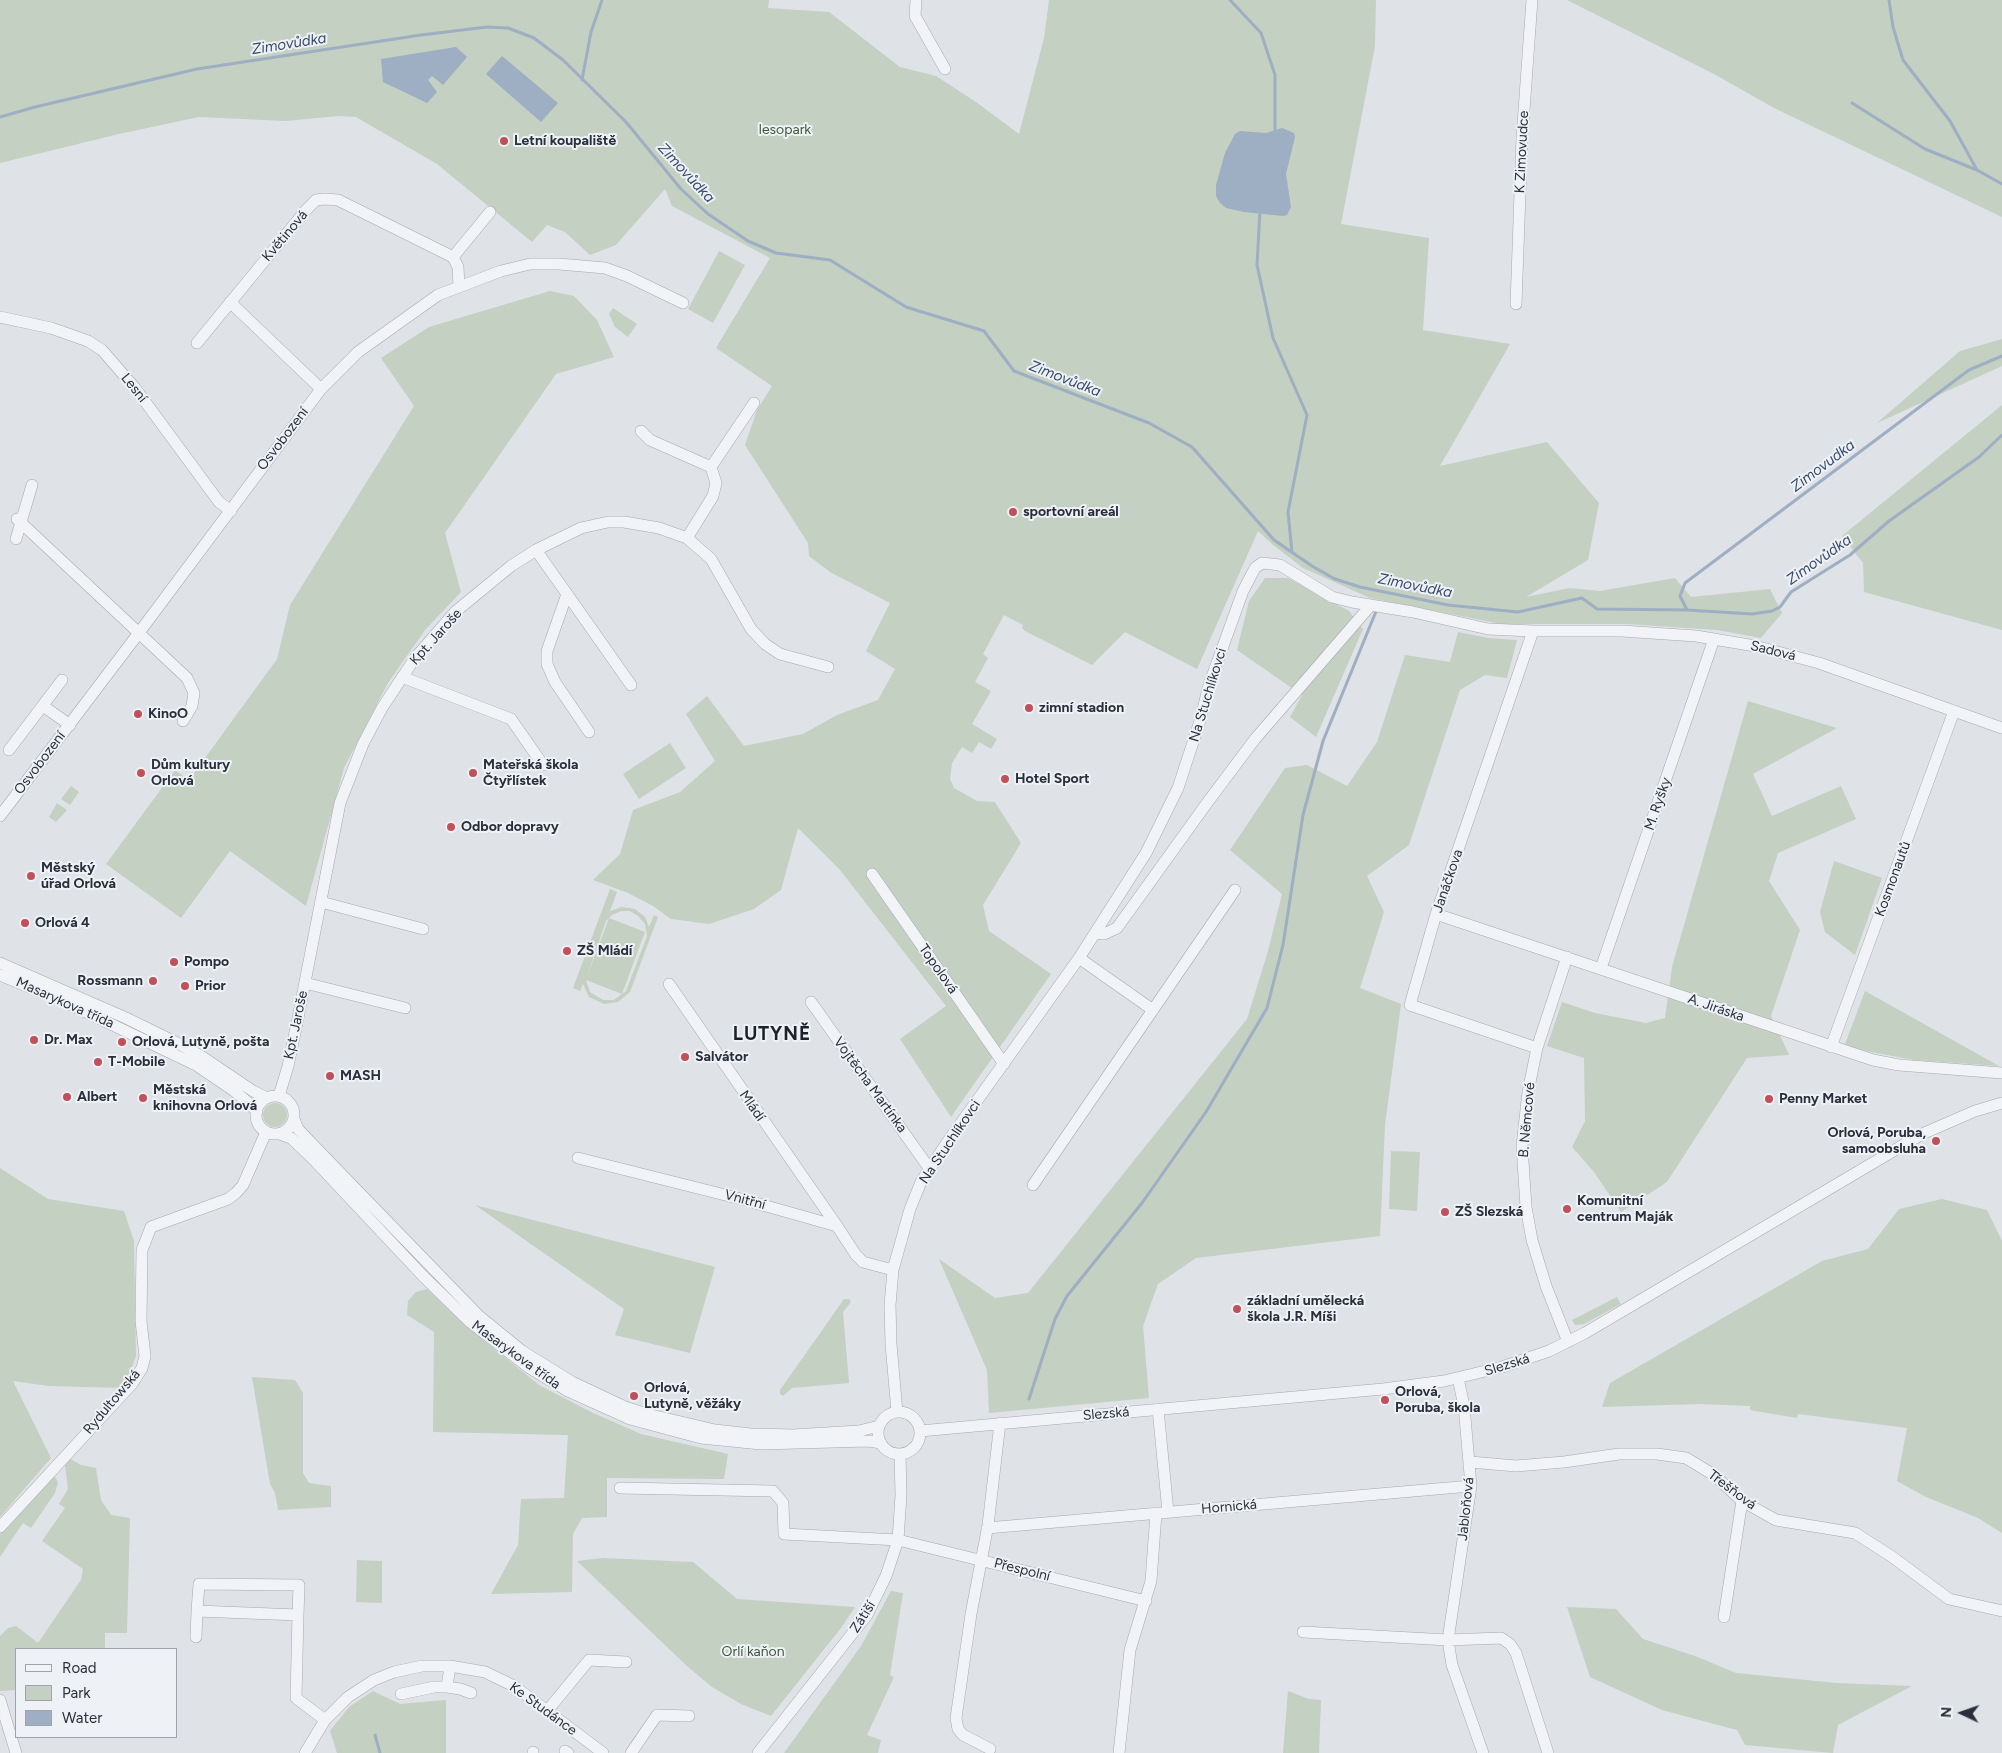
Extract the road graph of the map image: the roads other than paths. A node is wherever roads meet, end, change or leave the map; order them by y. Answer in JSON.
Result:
{"nodes":[{"id":1,"x":916,"y":0,"type":"edge"},
{"id":2,"x":1532,"y":0,"type":"edge"},
{"id":3,"x":945,"y":69,"type":"dead end"},
{"id":4,"x":490,"y":212,"type":"dead end"},
{"id":5,"x":453,"y":257,"type":"junction"},
{"id":6,"x":459,"y":286,"type":"junction"},
{"id":7,"x":230,"y":302,"type":"junction"},
{"id":8,"x":683,"y":303,"type":"dead end"},
{"id":9,"x":1516,"y":304,"type":"dead end"},
{"id":10,"x":0,"y":317,"type":"edge"},
{"id":11,"x":197,"y":343,"type":"dead end"},
{"id":12,"x":321,"y":389,"type":"junction"},
{"id":13,"x":754,"y":404,"type":"dead end"},
{"id":14,"x":641,"y":431,"type":"dead end"},
{"id":15,"x":711,"y":467,"type":"junction"},
{"id":16,"x":32,"y":485,"type":"dead end"},
{"id":17,"x":230,"y":511,"type":"junction"},
{"id":18,"x":19,"y":521,"type":"junction"},
{"id":19,"x":688,"y":538,"type":"junction"},
{"id":20,"x":16,"y":539,"type":"dead end"},
{"id":21,"x":536,"y":550,"type":"junction"},
{"id":22,"x":567,"y":594,"type":"junction"},
{"id":23,"x":1371,"y":605,"type":"junction"},
{"id":24,"x":1533,"y":632,"type":"junction"},
{"id":25,"x":138,"y":634,"type":"junction"},
{"id":26,"x":1714,"y":639,"type":"junction"},
{"id":27,"x":828,"y":667,"type":"dead end"},
{"id":28,"x":402,"y":677,"type":"junction"},
{"id":29,"x":62,"y":680,"type":"dead end"},
{"id":30,"x":631,"y":685,"type":"dead end"},
{"id":31,"x":43,"y":706,"type":"junction"},
{"id":32,"x":1954,"y":711,"type":"junction"},
{"id":33,"x":183,"y":721,"type":"dead end"},
{"id":34,"x":70,"y":725,"type":"junction"},
{"id":35,"x":2002,"y":728,"type":"edge"},
{"id":36,"x":589,"y":732,"type":"dead end"},
{"id":37,"x":9,"y":750,"type":"dead end"},
{"id":38,"x":543,"y":766,"type":"dead end"},
{"id":39,"x":0,"y":816,"type":"edge"},
{"id":40,"x":872,"y":874,"type":"dead end"},
{"id":41,"x":1234,"y":890,"type":"dead end"},
{"id":42,"x":321,"y":902,"type":"junction"},
{"id":43,"x":1436,"y":914,"type":"junction"},
{"id":44,"x":422,"y":929,"type":"dead end"},
{"id":45,"x":1096,"y":933,"type":"junction"},
{"id":46,"x":1567,"y":957,"type":"junction"},
{"id":47,"x":1079,"y":958,"type":"junction"},
{"id":48,"x":0,"y":963,"type":"edge"},
{"id":49,"x":1601,"y":968,"type":"junction"},
{"id":50,"x":0,"y":975,"type":"edge"},
{"id":51,"x":305,"y":983,"type":"junction"},
{"id":52,"x":669,"y":984,"type":"dead end"},
{"id":53,"x":811,"y":1002,"type":"dead end"},
{"id":54,"x":405,"y":1008,"type":"dead end"},
{"id":55,"x":1153,"y":1010,"type":"junction"},
{"id":56,"x":1831,"y":1047,"type":"junction"},
{"id":57,"x":1537,"y":1048,"type":"junction"},
{"id":58,"x":1004,"y":1064,"type":"junction"},
{"id":59,"x":2002,"y":1073,"type":"edge"},
{"id":60,"x":273,"y":1097,"type":"junction"},
{"id":61,"x":2002,"y":1103,"type":"edge"},
{"id":62,"x":257,"y":1112,"type":"junction"},
{"id":63,"x":294,"y":1120,"type":"junction"},
{"id":64,"x":266,"y":1132,"type":"junction"},
{"id":65,"x":280,"y":1134,"type":"junction"},
{"id":66,"x":578,"y":1158,"type":"dead end"},
{"id":67,"x":929,"y":1168,"type":"junction"},
{"id":68,"x":1034,"y":1186,"type":"dead end"},
{"id":69,"x":837,"y":1226,"type":"junction"},
{"id":70,"x":893,"y":1270,"type":"junction"},
{"id":71,"x":1568,"y":1342,"type":"junction"},
{"id":72,"x":1458,"y":1378,"type":"junction"},
{"id":73,"x":1158,"y":1409,"type":"junction"},
{"id":74,"x":897,"y":1412,"type":"junction"},
{"id":75,"x":1000,"y":1423,"type":"junction"},
{"id":76,"x":879,"y":1426,"type":"junction"},
{"id":77,"x":920,"y":1431,"type":"junction"},
{"id":78,"x":880,"y":1443,"type":"junction"},
{"id":79,"x":900,"y":1454,"type":"junction"},
{"id":80,"x":1470,"y":1462,"type":"junction"},
{"id":81,"x":1471,"y":1486,"type":"junction"},
{"id":82,"x":620,"y":1488,"type":"dead end"},
{"id":83,"x":1742,"y":1501,"type":"junction"},
{"id":84,"x":1168,"y":1512,"type":"junction"},
{"id":85,"x":1156,"y":1513,"type":"junction"},
{"id":86,"x":0,"y":1528,"type":"edge"},
{"id":87,"x":987,"y":1528,"type":"junction"},
{"id":88,"x":898,"y":1540,"type":"junction"},
{"id":89,"x":981,"y":1560,"type":"junction"},
{"id":90,"x":1146,"y":1601,"type":"junction"},
{"id":91,"x":197,"y":1611,"type":"junction"},
{"id":92,"x":2002,"y":1611,"type":"edge"},
{"id":93,"x":298,"y":1615,"type":"junction"},
{"id":94,"x":1724,"y":1617,"type":"dead end"},
{"id":95,"x":1303,"y":1632,"type":"dead end"},
{"id":96,"x":196,"y":1638,"type":"dead end"},
{"id":97,"x":1448,"y":1640,"type":"junction"},
{"id":98,"x":626,"y":1662,"type":"dead end"},
{"id":99,"x":450,"y":1666,"type":"junction"},
{"id":100,"x":448,"y":1688,"type":"junction"},
{"id":101,"x":471,"y":1692,"type":"dead end"},
{"id":102,"x":401,"y":1694,"type":"dead end"},
{"id":103,"x":0,"y":1700,"type":"edge"},
{"id":104,"x":548,"y":1710,"type":"junction"},
{"id":105,"x":689,"y":1716,"type":"dead end"},
{"id":106,"x":325,"y":1720,"type":"junction"},
{"id":107,"x":990,"y":1748,"type":"dead end"},
{"id":108,"x":16,"y":1753,"type":"edge"},
{"id":109,"x":305,"y":1753,"type":"edge"},
{"id":110,"x":604,"y":1753,"type":"edge"},
{"id":111,"x":630,"y":1753,"type":"edge"},
{"id":112,"x":758,"y":1753,"type":"edge"},
{"id":113,"x":1119,"y":1753,"type":"edge"},
{"id":114,"x":1483,"y":1753,"type":"edge"},
{"id":115,"x":1548,"y":1753,"type":"edge"}],
"edges":[{"from":1,"to":3,"type":"street"},
{"from":2,"to":9,"type":"street","name":"K Zimovudce"},
{"from":4,"to":5,"type":"street"},
{"from":5,"to":6,"type":"street"},
{"from":5,"to":7,"type":"street","name":"Květinová"},
{"from":6,"to":8,"type":"street","name":"Osvobození"},
{"from":6,"to":12,"type":"street","name":"Osvobození"},
{"from":7,"to":11,"type":"street","name":"Květinová"},
{"from":7,"to":12,"type":"street"},
{"from":10,"to":17,"type":"street","name":"Lesní"},
{"from":12,"to":17,"type":"street","name":"Osvobození"},
{"from":13,"to":15,"type":"street"},
{"from":14,"to":15,"type":"street"},
{"from":15,"to":19,"type":"street"},
{"from":16,"to":18,"type":"street"},
{"from":17,"to":25,"type":"street","name":"Osvobození"},
{"from":18,"to":20,"type":"street"},
{"from":18,"to":25,"type":"street"},
{"from":19,"to":21,"type":"street","name":"Kpt. Jaroše"},
{"from":19,"to":27,"type":"street","name":"Kpt. Jaroše"},
{"from":21,"to":22,"type":"street"},
{"from":21,"to":28,"type":"street","name":"Kpt. Jaroše"},
{"from":22,"to":30,"type":"street"},
{"from":22,"to":36,"type":"street"},
{"from":23,"to":24,"type":"street","name":"Na Stuchlíkovci"},
{"from":23,"to":45,"type":"street"},
{"from":23,"to":45,"type":"street","name":"Na Stuchlíkovci"},
{"from":24,"to":26,"type":"street","name":"Sadová"},
{"from":24,"to":43,"type":"street","name":"Janáčkova"},
{"from":25,"to":33,"type":"street"},
{"from":25,"to":34,"type":"street","name":"Osvobození"},
{"from":26,"to":32,"type":"street","name":"Sadová"},
{"from":26,"to":49,"type":"street","name":"M. Ryšky"},
{"from":28,"to":38,"type":"street"},
{"from":28,"to":42,"type":"street","name":"Kpt. Jaroše"},
{"from":29,"to":31,"type":"street"},
{"from":31,"to":34,"type":"street"},
{"from":31,"to":37,"type":"street"},
{"from":32,"to":35,"type":"street","name":"Sadová"},
{"from":32,"to":56,"type":"street","name":"Kosmonautů"},
{"from":34,"to":39,"type":"street","name":"Osvobození"},
{"from":40,"to":58,"type":"street","name":"Topolová"},
{"from":41,"to":55,"type":"street"},
{"from":42,"to":44,"type":"street"},
{"from":42,"to":51,"type":"street","name":"Kpt. Jaroše"},
{"from":43,"to":46,"type":"street","name":"A. Jiráska"},
{"from":43,"to":57,"type":"street","name":"Janáčkova"},
{"from":45,"to":47,"type":"street","name":"Na Stuchlíkovci"},
{"from":46,"to":49,"type":"street","name":"A. Jiráska"},
{"from":46,"to":57,"type":"street","name":"B. Němcové"},
{"from":47,"to":55,"type":"street"},
{"from":47,"to":58,"type":"street","name":"Na Stuchlíkovci"},
{"from":48,"to":60,"type":"street","name":"Masarykova třída"},
{"from":49,"to":56,"type":"street","name":"A. Jiráska"},
{"from":50,"to":62,"type":"street","name":"Masarykova třída"},
{"from":51,"to":54,"type":"street"},
{"from":51,"to":60,"type":"street","name":"Kpt. Jaroše"},
{"from":52,"to":69,"type":"street","name":"Mládí"},
{"from":53,"to":67,"type":"street","name":"Vojtěcha Martínka"},
{"from":55,"to":68,"type":"street"},
{"from":56,"to":59,"type":"street","name":"A. Jiráska"},
{"from":57,"to":71,"type":"street","name":"B. Němcové"},
{"from":58,"to":67,"type":"street","name":"Na Stuchlíkovci"},
{"from":60,"to":62,"type":"street"},
{"from":60,"to":63,"type":"street"},
{"from":61,"to":71,"type":"street","name":"Slezská"},
{"from":62,"to":64,"type":"street"},
{"from":63,"to":65,"type":"street"},
{"from":63,"to":76,"type":"street","name":"Masarykova třída"},
{"from":64,"to":65,"type":"street"},
{"from":64,"to":86,"type":"street","name":"Rydultowská"},
{"from":65,"to":78,"type":"street","name":"Masarykova třída"},
{"from":66,"to":69,"type":"street","name":"Vnitřní"},
{"from":67,"to":70,"type":"street","name":"Na Stuchlíkovci"},
{"from":69,"to":70,"type":"street"},
{"from":70,"to":74,"type":"street","name":"Na Stuchlíkovci"},
{"from":71,"to":72,"type":"street","name":"Slezská"},
{"from":72,"to":73,"type":"street","name":"Slezská"},
{"from":72,"to":80,"type":"street","name":"Jabloňová"},
{"from":73,"to":75,"type":"street","name":"Slezská"},
{"from":73,"to":84,"type":"street"},
{"from":74,"to":76,"type":"street"},
{"from":74,"to":77,"type":"street"},
{"from":75,"to":77,"type":"street","name":"Slezská"},
{"from":75,"to":87,"type":"street"},
{"from":76,"to":78,"type":"street"},
{"from":77,"to":79,"type":"street"},
{"from":78,"to":79,"type":"street"},
{"from":79,"to":88,"type":"street","name":"Zátiší"},
{"from":80,"to":81,"type":"street","name":"Jabloňová"},
{"from":80,"to":83,"type":"street","name":"Třešňová"},
{"from":81,"to":84,"type":"street","name":"Hornická"},
{"from":81,"to":97,"type":"street","name":"Jabloňová"},
{"from":82,"to":88,"type":"street","name":"Přespolní"},
{"from":83,"to":92,"type":"street","name":"Třešňová"},
{"from":83,"to":94,"type":"street"},
{"from":84,"to":85,"type":"street","name":"Hornická"},
{"from":85,"to":87,"type":"street","name":"Hornická"},
{"from":85,"to":90,"type":"street"},
{"from":87,"to":89,"type":"street"},
{"from":88,"to":89,"type":"street","name":"Přespolní"},
{"from":88,"to":112,"type":"street","name":"Zátiší"},
{"from":89,"to":90,"type":"street","name":"Přespolní"},
{"from":89,"to":107,"type":"street"},
{"from":90,"to":113,"type":"street"},
{"from":91,"to":93,"type":"street"},
{"from":91,"to":93,"type":"street"},
{"from":91,"to":96,"type":"street"},
{"from":93,"to":106,"type":"street"},
{"from":95,"to":97,"type":"street"},
{"from":97,"to":114,"type":"street","name":"Jabloňová"},
{"from":97,"to":115,"type":"street"},
{"from":98,"to":104,"type":"street"},
{"from":99,"to":100,"type":"street"},
{"from":99,"to":104,"type":"street","name":"Ke Studánce"},
{"from":99,"to":106,"type":"street","name":"Ke Studánce"},
{"from":100,"to":101,"type":"street"},
{"from":100,"to":102,"type":"street"},
{"from":103,"to":108,"type":"street"},
{"from":104,"to":110,"type":"street","name":"Ke Studánce"},
{"from":105,"to":111,"type":"street"},
{"from":106,"to":109,"type":"street","name":"Ke Studánce"}]}
